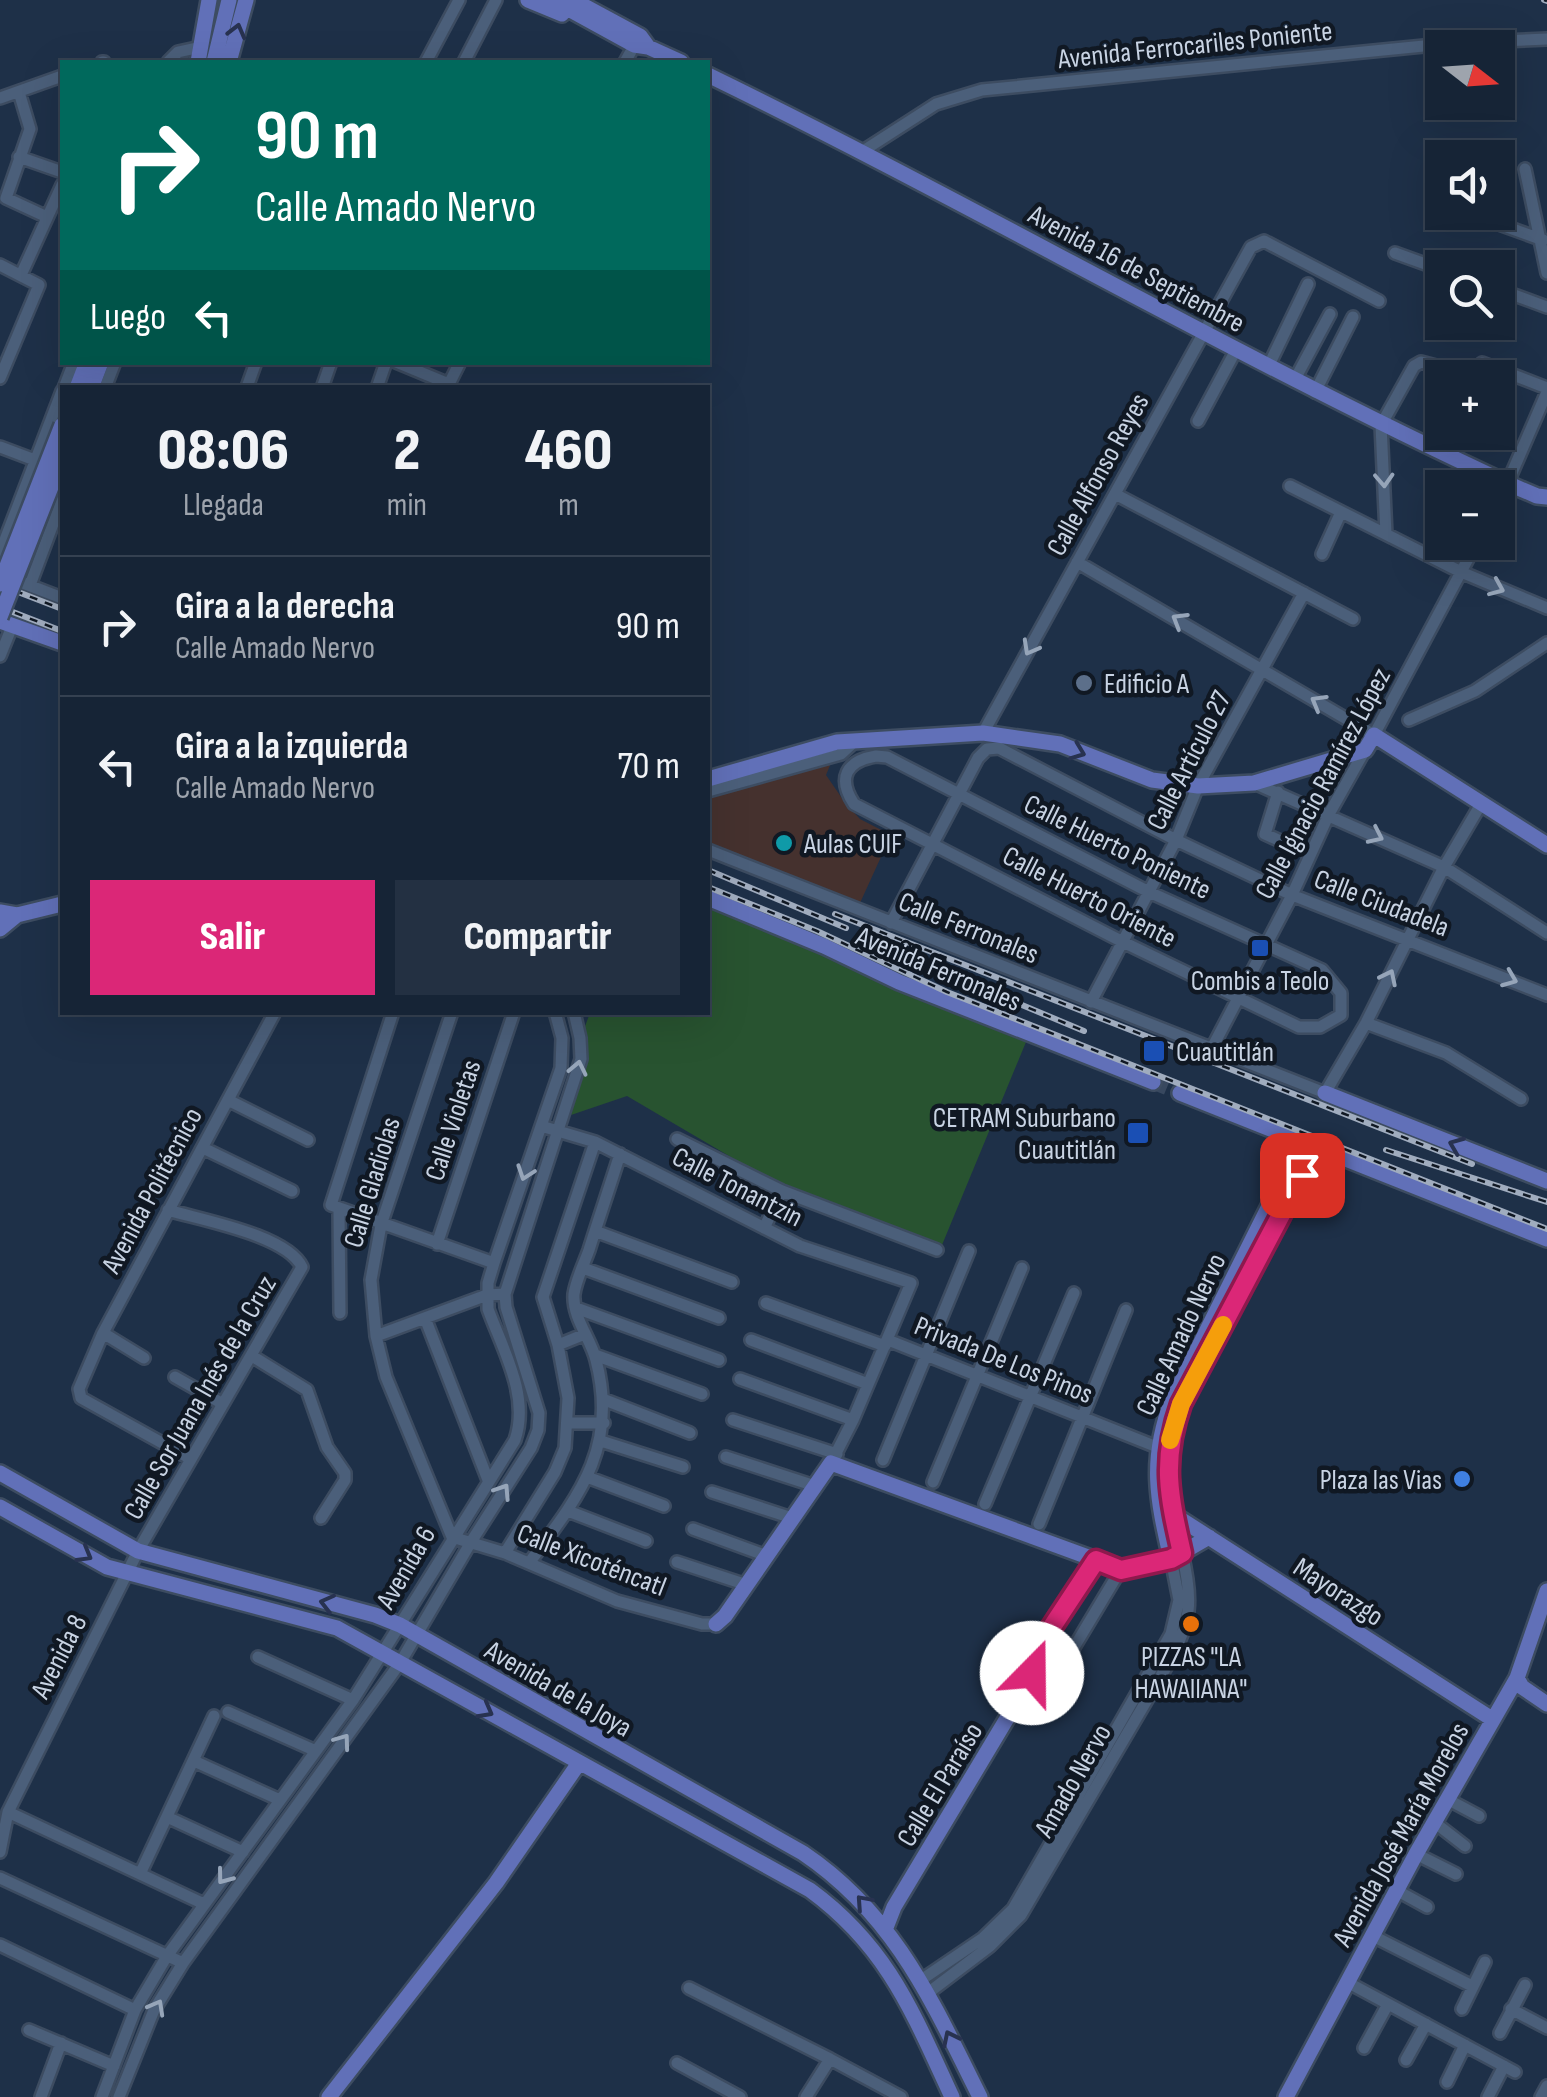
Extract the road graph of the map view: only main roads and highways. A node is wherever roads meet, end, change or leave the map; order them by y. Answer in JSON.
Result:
{"nodes":[{"id":1,"x":209,"y":0,"type":"edge"},
{"id":2,"x":229,"y":0,"type":"edge"},
{"id":3,"x":246,"y":0,"type":"edge"},
{"id":4,"x":528,"y":0,"type":"edge"},
{"id":5,"x":562,"y":2,"type":"edge"},
{"id":6,"x":585,"y":9,"type":"edge"},
{"id":7,"x":200,"y":55,"type":"edge"},
{"id":8,"x":214,"y":60,"type":"edge"},
{"id":9,"x":230,"y":60,"type":"edge"},
{"id":10,"x":678,"y":60,"type":"edge"},
{"id":11,"x":710,"y":76,"type":"edge"},
{"id":12,"x":60,"y":431,"type":"edge"},
{"id":13,"x":60,"y":465,"type":"edge"},
{"id":14,"x":1544,"y":498,"type":"edge"},
{"id":15,"x":0,"y":584,"type":"edge"},
{"id":16,"x":4,"y":621,"type":"edge"},
{"id":17,"x":60,"y":643,"type":"edge"},
{"id":18,"x":710,"y":778,"type":"edge"},
{"id":19,"x":1547,"y":845,"type":"edge"},
{"id":20,"x":710,"y":899,"type":"edge"},
{"id":21,"x":60,"y":904,"type":"edge"},
{"id":22,"x":8,"y":914,"type":"edge"},
{"id":23,"x":0,"y":930,"type":"edge"},
{"id":24,"x":1152,"y":1082,"type":"tunnel mouth"},
{"id":25,"x":1324,"y":1092,"type":"road end"},
{"id":26,"x":1180,"y":1093,"type":"tunnel mouth"},
{"id":27,"x":1309,"y":1145,"type":"junction"},
{"id":28,"x":1547,"y":1182,"type":"edge"},
{"id":29,"x":1547,"y":1239,"type":"edge"},
{"id":30,"x":1198,"y":1360,"type":"junction"},
{"id":31,"x":0,"y":1473,"type":"edge"},
{"id":32,"x":38,"y":1497,"type":"junction"},
{"id":33,"x":1158,"y":1505,"type":"junction"},
{"id":34,"x":0,"y":1507,"type":"edge"},
{"id":35,"x":1173,"y":1514,"type":"junction"},
{"id":36,"x":26,"y":1522,"type":"junction"},
{"id":37,"x":1210,"y":1536,"type":"junction"},
{"id":38,"x":1177,"y":1556,"type":"junction"},
{"id":39,"x":1096,"y":1560,"type":"junction"},
{"id":40,"x":1547,"y":1591,"type":"edge"},
{"id":41,"x":716,"y":1624,"type":"road end"},
{"id":42,"x":1517,"y":1678,"type":"junction"},
{"id":43,"x":1547,"y":1704,"type":"edge"},
{"id":44,"x":1492,"y":1719,"type":"junction"},
{"id":45,"x":594,"y":1737,"type":"junction"},
{"id":46,"x":582,"y":1764,"type":"junction"},
{"id":47,"x":885,"y":1930,"type":"junction"},
{"id":48,"x":329,"y":2097,"type":"edge"},
{"id":49,"x":952,"y":2097,"type":"edge"},
{"id":50,"x":980,"y":2097,"type":"edge"},
{"id":51,"x":1286,"y":2097,"type":"edge"}],
"edges":[{"from":1,"to":7,"type":"main road"},
{"from":2,"to":8,"type":"main road"},
{"from":9,"to":3,"type":"main road","one_way":true},
{"from":4,"to":6,"type":"main road"},
{"from":5,"to":6,"type":"main road"},
{"from":6,"to":10,"type":"main road"},
{"from":11,"to":14,"type":"main road","name":"Avenida 16 de Septiembre"},
{"from":12,"to":15,"type":"main road","bridge":true},
{"from":13,"to":16,"type":"main road","bridge":true},
{"from":16,"to":17,"type":"main road"},
{"from":18,"to":19,"type":"main road","name":"Calle Ignacio Ramírez López","one_way":true},
{"from":20,"to":24,"type":"main road","name":"Avenida Ferronales"},
{"from":21,"to":22,"type":"main road"},
{"from":22,"to":23,"type":"main road"},
{"from":28,"to":25,"type":"main road","one_way":true},
{"from":26,"to":27,"type":"main road"},
{"from":27,"to":29,"type":"main road"},
{"from":27,"to":30,"type":"main road","name":"Calle Amado Nervo"},
{"from":30,"to":33,"type":"main road","name":"Calle Amado Nervo"},
{"from":30,"to":35,"type":"main road","name":"Calle Amado Nervo"},
{"from":31,"to":32,"type":"main road","name":"Avenida de la Joya"},
{"from":32,"to":36,"type":"main road"},
{"from":45,"to":32,"type":"main road","name":"Avenida de la Joya","one_way":true},
{"from":33,"to":35,"type":"main road","name":"Mayorazgo"},
{"from":33,"to":38,"type":"main road","name":"Calle Amado Nervo"},
{"from":34,"to":36,"type":"main road","name":"Avenida de la Joya"},
{"from":35,"to":37,"type":"main road","name":"Mayorazgo"},
{"from":35,"to":38,"type":"main road","name":"Calle Amado Nervo"},
{"from":36,"to":46,"type":"main road","name":"Avenida de la Joya","one_way":true},
{"from":37,"to":38,"type":"main road"},
{"from":37,"to":44,"type":"main road","name":"Mayorazgo"},
{"from":38,"to":39,"type":"main road"},
{"from":39,"to":41,"type":"main road"},
{"from":39,"to":47,"type":"main road","name":"Calle El Paraíso"},
{"from":40,"to":42,"type":"main road","name":"Avenida José María Morelos"},
{"from":42,"to":43,"type":"main road"},
{"from":42,"to":44,"type":"main road","name":"Avenida José María Morelos"},
{"from":44,"to":51,"type":"main road","name":"Avenida José María Morelos"},
{"from":45,"to":46,"type":"main road"},
{"from":47,"to":45,"type":"main road","name":"Avenida de la Joya","one_way":true},
{"from":46,"to":48,"type":"main road"},
{"from":46,"to":49,"type":"main road","name":"Avenida de la Joya"},
{"from":50,"to":47,"type":"main road","name":"Avenida de la Joya","one_way":true}]}
